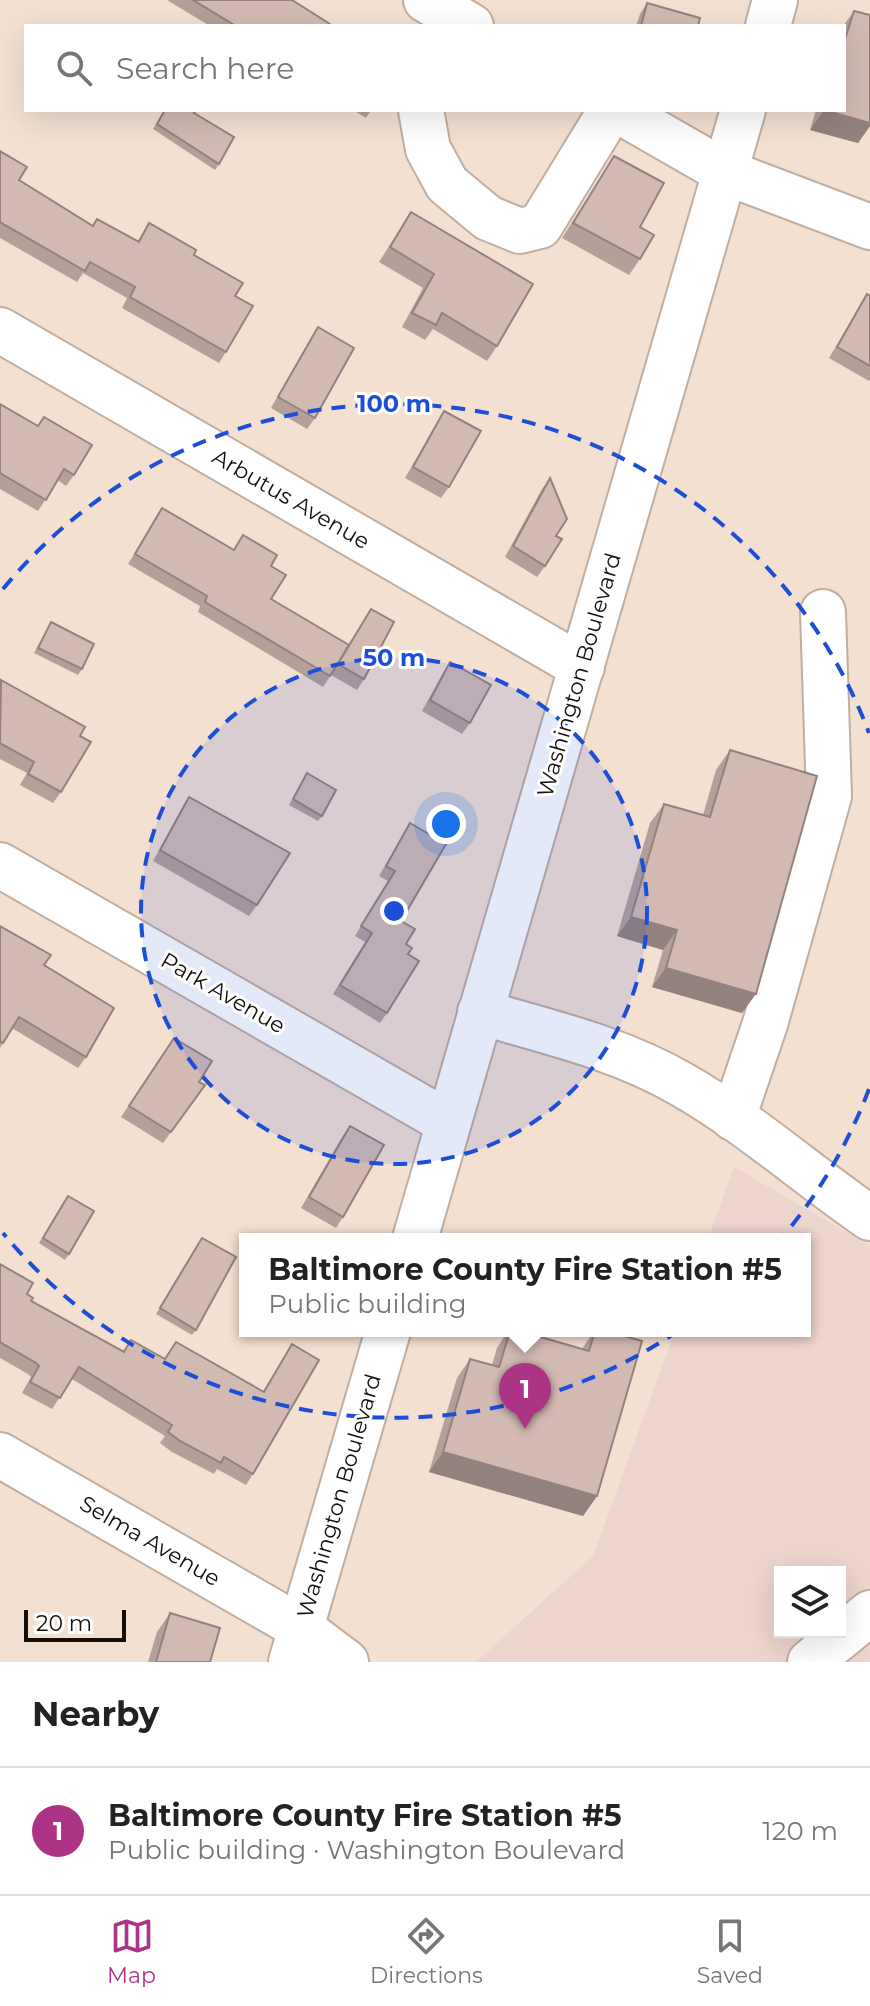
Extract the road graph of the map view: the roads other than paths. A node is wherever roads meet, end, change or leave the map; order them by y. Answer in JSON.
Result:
{"nodes":[{"id":1,"x":775,"y":0,"type":"edge"},
{"id":2,"x":769,"y":24,"type":"edge"},
{"id":3,"x":421,"y":112,"type":"edge"},
{"id":4,"x":610,"y":112,"type":"edge"},
{"id":5,"x":620,"y":112,"type":"edge"},
{"id":6,"x":742,"y":112,"type":"edge"},
{"id":7,"x":725,"y":172,"type":"junction"},
{"id":8,"x":870,"y":227,"type":"edge"},
{"id":9,"x":0,"y":330,"type":"edge"},
{"id":10,"x":823,"y":612,"type":"dead end"},
{"id":11,"x":582,"y":667,"type":"junction"},
{"id":12,"x":0,"y":865,"type":"edge"},
{"id":13,"x":480,"y":1012,"type":"junction"},
{"id":14,"x":733,"y":1118,"type":"junction"},
{"id":15,"x":447,"y":1122,"type":"junction"},
{"id":16,"x":870,"y":1218,"type":"edge"},
{"id":17,"x":417,"y":1233,"type":"edge"},
{"id":18,"x":386,"y":1337,"type":"edge"},
{"id":19,"x":0,"y":1455,"type":"edge"},
{"id":20,"x":870,"y":1613,"type":"edge"},
{"id":21,"x":296,"y":1645,"type":"edge"},
{"id":22,"x":346,"y":1662,"type":"edge"},
{"id":23,"x":810,"y":1662,"type":"edge"}],
"edges":[{"from":1,"to":2,"type":"street"},
{"from":3,"to":4,"type":"street"},
{"from":5,"to":7,"type":"street"},
{"from":6,"to":7,"type":"street","name":"Washington Boulevard"},
{"from":7,"to":8,"type":"street"},
{"from":7,"to":11,"type":"street","name":"Washington Boulevard"},
{"from":9,"to":11,"type":"street","name":"Arbutus Avenue"},
{"from":10,"to":14,"type":"street"},
{"from":11,"to":13,"type":"street","name":"Washington Boulevard"},
{"from":12,"to":15,"type":"street","name":"Park Avenue"},
{"from":13,"to":14,"type":"street"},
{"from":13,"to":15,"type":"street","name":"Washington Boulevard"},
{"from":14,"to":16,"type":"street"},
{"from":15,"to":17,"type":"street","name":"Washington Boulevard"},
{"from":18,"to":21,"type":"street","name":"Washington Boulevard"},
{"from":19,"to":21,"type":"street","name":"Selma Avenue"},
{"from":20,"to":23,"type":"street"},
{"from":21,"to":22,"type":"street","name":"Selma Avenue"}]}
